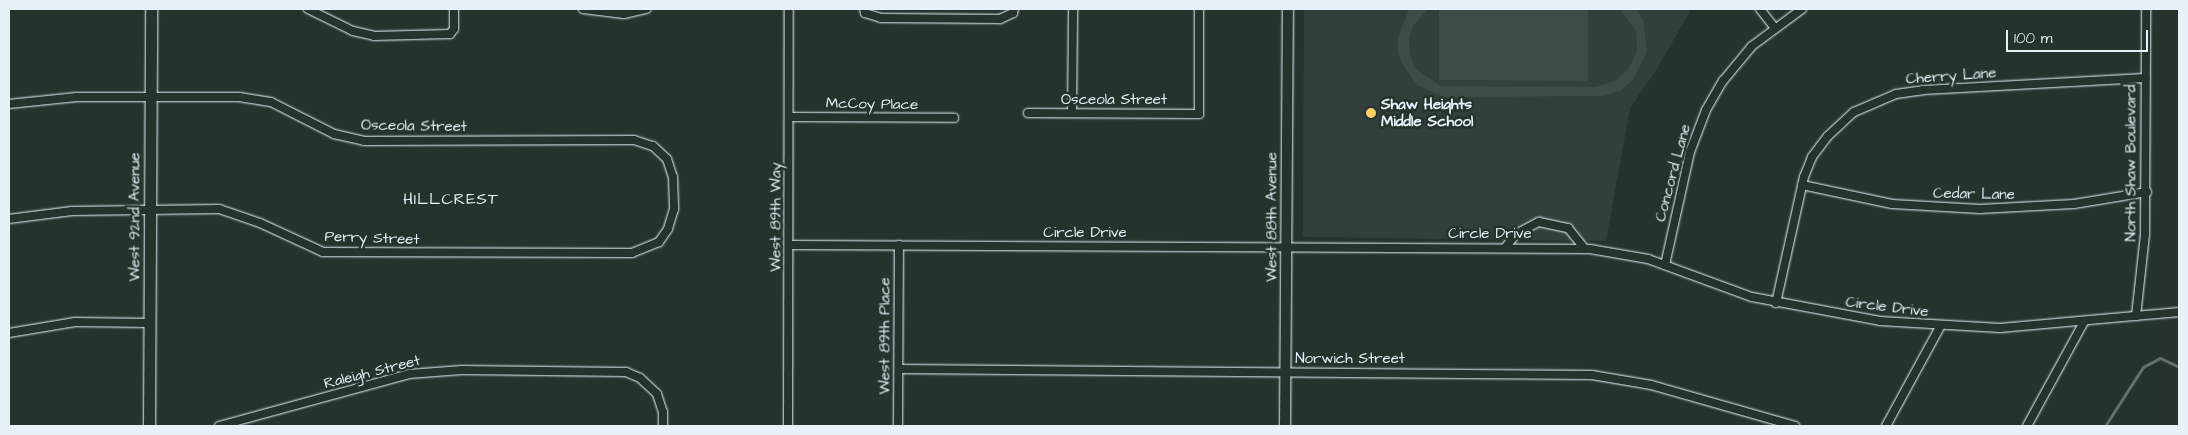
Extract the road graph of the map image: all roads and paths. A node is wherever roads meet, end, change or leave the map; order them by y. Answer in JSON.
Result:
{"nodes":[{"id":1,"x":151,"y":9,"type":"edge"},
{"id":2,"x":308,"y":9,"type":"edge"},
{"id":3,"x":454,"y":9,"type":"edge"},
{"id":4,"x":583,"y":9,"type":"edge"},
{"id":5,"x":646,"y":9,"type":"edge"},
{"id":6,"x":790,"y":9,"type":"edge"},
{"id":7,"x":1073,"y":9,"type":"edge"},
{"id":8,"x":1200,"y":9,"type":"edge"},
{"id":9,"x":1288,"y":9,"type":"edge"},
{"id":10,"x":1760,"y":9,"type":"edge"},
{"id":11,"x":1802,"y":9,"type":"edge"},
{"id":12,"x":2146,"y":9,"type":"edge"},
{"id":13,"x":865,"y":11,"type":"edge"},
{"id":14,"x":1014,"y":11,"type":"edge"},
{"id":15,"x":1774,"y":27,"type":"junction"},
{"id":16,"x":2146,"y":78,"type":"junction"},
{"id":17,"x":150,"y":97,"type":"junction"},
{"id":18,"x":9,"y":104,"type":"edge"},
{"id":19,"x":1028,"y":113,"type":"dead end"},
{"id":20,"x":1072,"y":113,"type":"junction"},
{"id":21,"x":790,"y":117,"type":"junction"},
{"id":22,"x":954,"y":118,"type":"dead end"},
{"id":23,"x":1802,"y":185,"type":"junction"},
{"id":24,"x":2146,"y":192,"type":"junction"},
{"id":25,"x":673,"y":193,"type":"joint"},
{"id":26,"x":150,"y":211,"type":"junction"},
{"id":27,"x":9,"y":219,"type":"edge"},
{"id":28,"x":790,"y":244,"type":"junction"},
{"id":29,"x":900,"y":245,"type":"junction"},
{"id":30,"x":1286,"y":247,"type":"junction"},
{"id":31,"x":1505,"y":248,"type":"junction"},
{"id":32,"x":1585,"y":249,"type":"junction"},
{"id":33,"x":1665,"y":265,"type":"junction"},
{"id":34,"x":1776,"y":302,"type":"junction"},
{"id":35,"x":2179,"y":312,"type":"edge"},
{"id":36,"x":2136,"y":316,"type":"junction"},
{"id":37,"x":2084,"y":322,"type":"junction"},
{"id":38,"x":149,"y":323,"type":"junction"},
{"id":39,"x":1940,"y":327,"type":"junction"},
{"id":40,"x":9,"y":333,"type":"edge"},
{"id":41,"x":898,"y":369,"type":"junction"},
{"id":42,"x":1286,"y":372,"type":"junction"},
{"id":43,"x":149,"y":426,"type":"edge"},
{"id":44,"x":219,"y":426,"type":"edge"},
{"id":45,"x":663,"y":426,"type":"edge"},
{"id":46,"x":788,"y":426,"type":"edge"},
{"id":47,"x":898,"y":426,"type":"edge"},
{"id":48,"x":1285,"y":426,"type":"edge"},
{"id":49,"x":1795,"y":426,"type":"edge"},
{"id":50,"x":1886,"y":426,"type":"edge"},
{"id":51,"x":2028,"y":426,"type":"edge"}],
"edges":[{"from":1,"to":17,"type":"main road","name":"West 92nd Avenue"},
{"from":2,"to":3,"type":"street"},
{"from":4,"to":5,"type":"street"},
{"from":6,"to":21,"type":"street","name":"West 89th Way"},
{"from":7,"to":20,"type":"street"},
{"from":8,"to":20,"type":"street","name":"Osceola Street"},
{"from":9,"to":30,"type":"street","name":"West 88th Avenue"},
{"from":10,"to":15,"type":"street"},
{"from":11,"to":15,"type":"street","name":"Concord Lane"},
{"from":12,"to":16,"type":"street","name":"North Shaw Boulevard"},
{"from":13,"to":14,"type":"street"},
{"from":15,"to":33,"type":"street","name":"Concord Lane"},
{"from":16,"to":23,"type":"street","name":"Cherry Lane"},
{"from":16,"to":24,"type":"street","name":"North Shaw Boulevard"},
{"from":17,"to":18,"type":"street","name":"Osceola Street"},
{"from":17,"to":25,"type":"street","name":"Osceola Street"},
{"from":17,"to":26,"type":"main road","name":"West 92nd Avenue"},
{"from":19,"to":20,"type":"street","name":"Osceola Street"},
{"from":21,"to":22,"type":"street","name":"McCoy Place"},
{"from":21,"to":28,"type":"street","name":"West 89th Way"},
{"from":23,"to":24,"type":"street","name":"Cedar Lane"},
{"from":23,"to":34,"type":"street","name":"Cherry Lane"},
{"from":24,"to":36,"type":"street","name":"North Shaw Boulevard"},
{"from":25,"to":26,"type":"street","name":"Perry Street"},
{"from":26,"to":27,"type":"street","name":"Perry Street"},
{"from":26,"to":38,"type":"main road","name":"West 92nd Avenue"},
{"from":28,"to":29,"type":"street","name":"Circle Drive"},
{"from":28,"to":46,"type":"street","name":"West 89th Way"},
{"from":29,"to":30,"type":"street","name":"Circle Drive"},
{"from":29,"to":41,"type":"street","name":"West 89th Place"},
{"from":30,"to":31,"type":"street","name":"Circle Drive"},
{"from":30,"to":42,"type":"street","name":"West 88th Avenue"},
{"from":31,"to":32,"type":"street","name":"Circle Drive"},
{"from":31,"to":32,"type":"street"},
{"from":32,"to":33,"type":"street","name":"Circle Drive"},
{"from":33,"to":34,"type":"street","name":"Circle Drive"},
{"from":34,"to":39,"type":"street","name":"Circle Drive"},
{"from":35,"to":36,"type":"street","name":"Circle Drive"},
{"from":36,"to":37,"type":"street","name":"Circle Drive"},
{"from":37,"to":39,"type":"street","name":"Circle Drive"},
{"from":37,"to":51,"type":"street"},
{"from":38,"to":40,"type":"street"},
{"from":38,"to":43,"type":"main road","name":"West 92nd Avenue"},
{"from":39,"to":50,"type":"street"},
{"from":41,"to":42,"type":"street","name":"Norwich Street"},
{"from":41,"to":47,"type":"street","name":"West 89th Place"},
{"from":42,"to":48,"type":"street","name":"West 88th Avenue"},
{"from":42,"to":49,"type":"street","name":"Norwich Street"},
{"from":44,"to":45,"type":"street","name":"Raleigh Street"}]}
